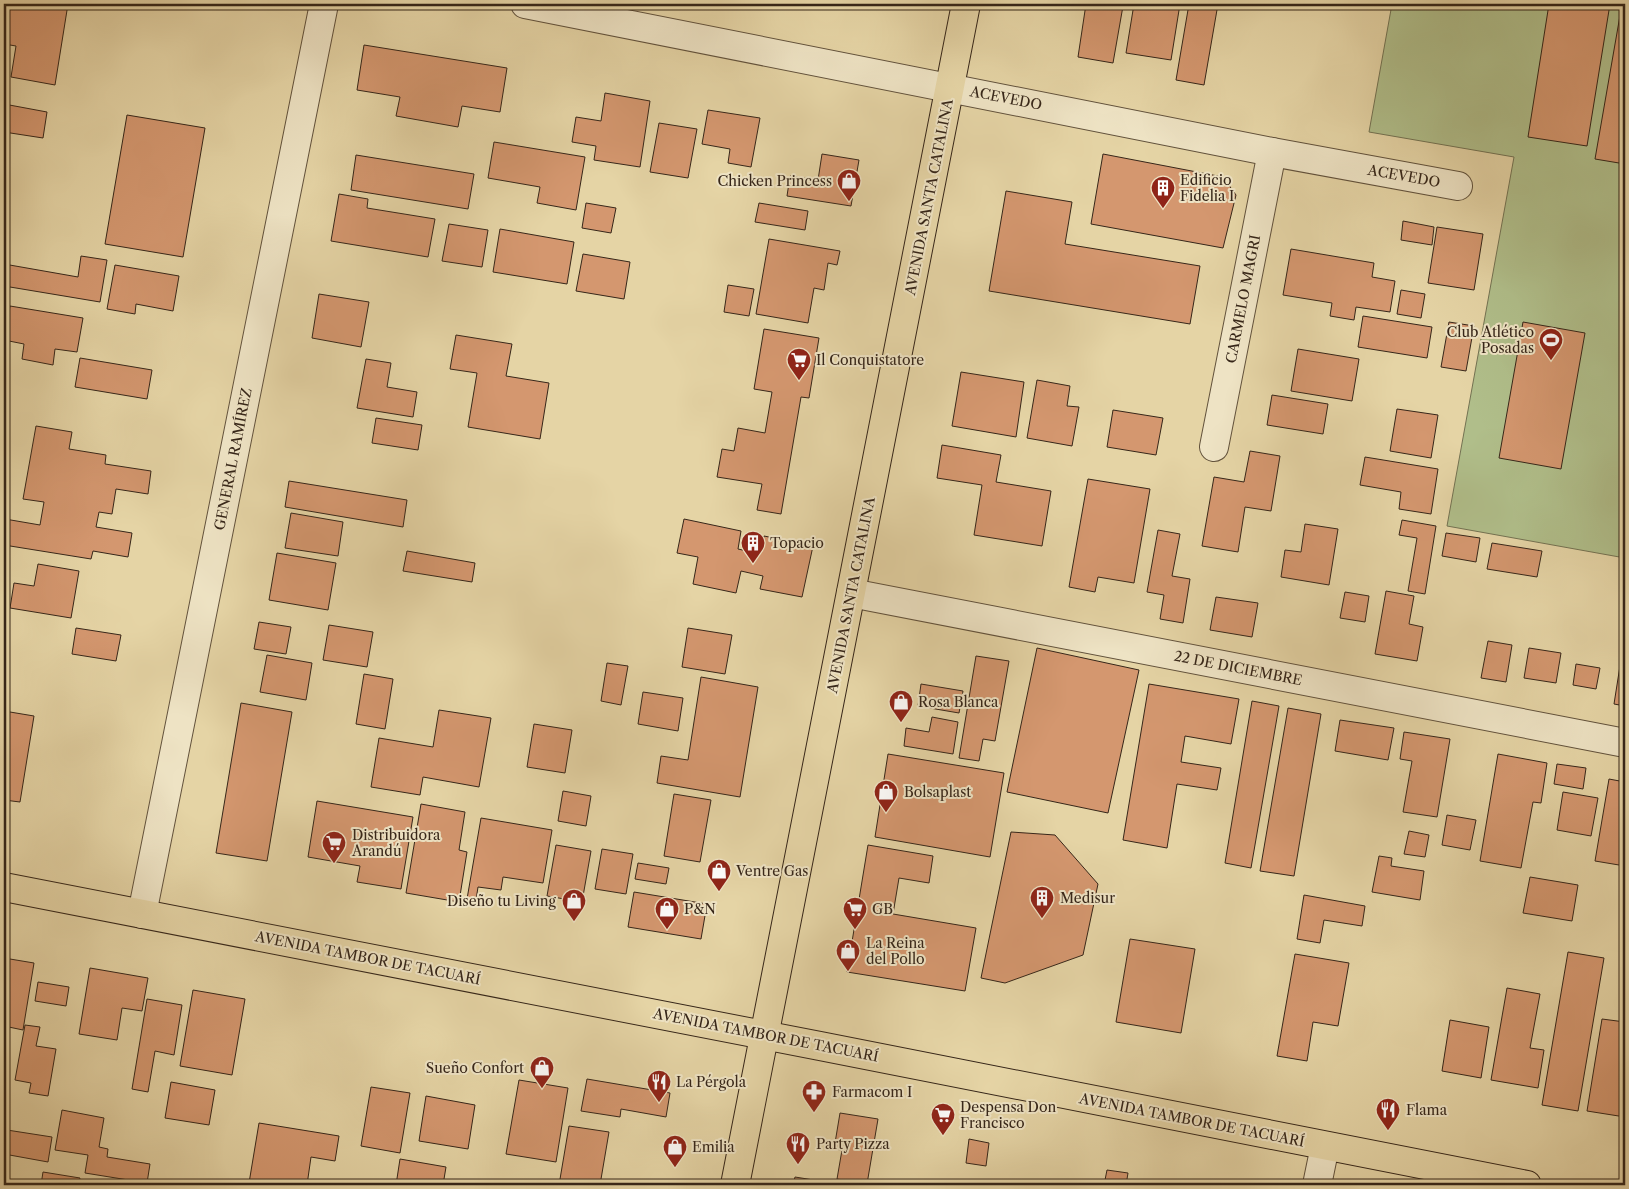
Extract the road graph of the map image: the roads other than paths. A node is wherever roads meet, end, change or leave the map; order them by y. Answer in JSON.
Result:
{"nodes":[{"id":1,"x":324,"y":4,"type":"edge"},
{"id":2,"x":525,"y":4,"type":"edge"},
{"id":3,"x":966,"y":4,"type":"edge"},
{"id":4,"x":950,"y":87,"type":"junction"},
{"id":5,"x":1272,"y":152,"type":"junction"},
{"id":6,"x":1458,"y":186,"type":"dead end"},
{"id":7,"x":1214,"y":447,"type":"dead end"},
{"id":8,"x":851,"y":593,"type":"junction"},
{"id":9,"x":1625,"y":743,"type":"edge"},
{"id":10,"x":4,"y":887,"type":"edge"},
{"id":11,"x":142,"y":914,"type":"junction"},
{"id":12,"x":765,"y":1035,"type":"junction"},
{"id":13,"x":1325,"y":1146,"type":"junction"},
{"id":14,"x":735,"y":1185,"type":"edge"},
{"id":15,"x":1317,"y":1185,"type":"edge"},
{"id":16,"x":1527,"y":1185,"type":"edge"}],
"edges":[{"from":1,"to":11,"type":"street","name":"GENERAL RAMÍREZ"},
{"from":2,"to":4,"type":"street","name":"ACEVEDO"},
{"from":3,"to":4,"type":"main road","name":"AVENIDA SANTA CATALINA"},
{"from":4,"to":5,"type":"street","name":"ACEVEDO"},
{"from":4,"to":8,"type":"main road","name":"AVENIDA SANTA CATALINA"},
{"from":5,"to":6,"type":"street","name":"ACEVEDO"},
{"from":5,"to":7,"type":"street","name":"CARMELO MAGRI"},
{"from":8,"to":9,"type":"street","name":"22 DE DICIEMBRE"},
{"from":8,"to":12,"type":"main road","name":"AVENIDA SANTA CATALINA"},
{"from":10,"to":11,"type":"main road","name":"AVENIDA TAMBOR DE TACUARÍ"},
{"from":11,"to":12,"type":"main road","name":"AVENIDA TAMBOR DE TACUARÍ"},
{"from":12,"to":13,"type":"main road","name":"AVENIDA TAMBOR DE TACUARÍ"},
{"from":12,"to":14,"type":"main road","name":"AVENIDA SANTA CATALINA"},
{"from":13,"to":15,"type":"street"},
{"from":13,"to":16,"type":"main road","name":"AVENIDA TAMBOR DE TACUARÍ"}]}
